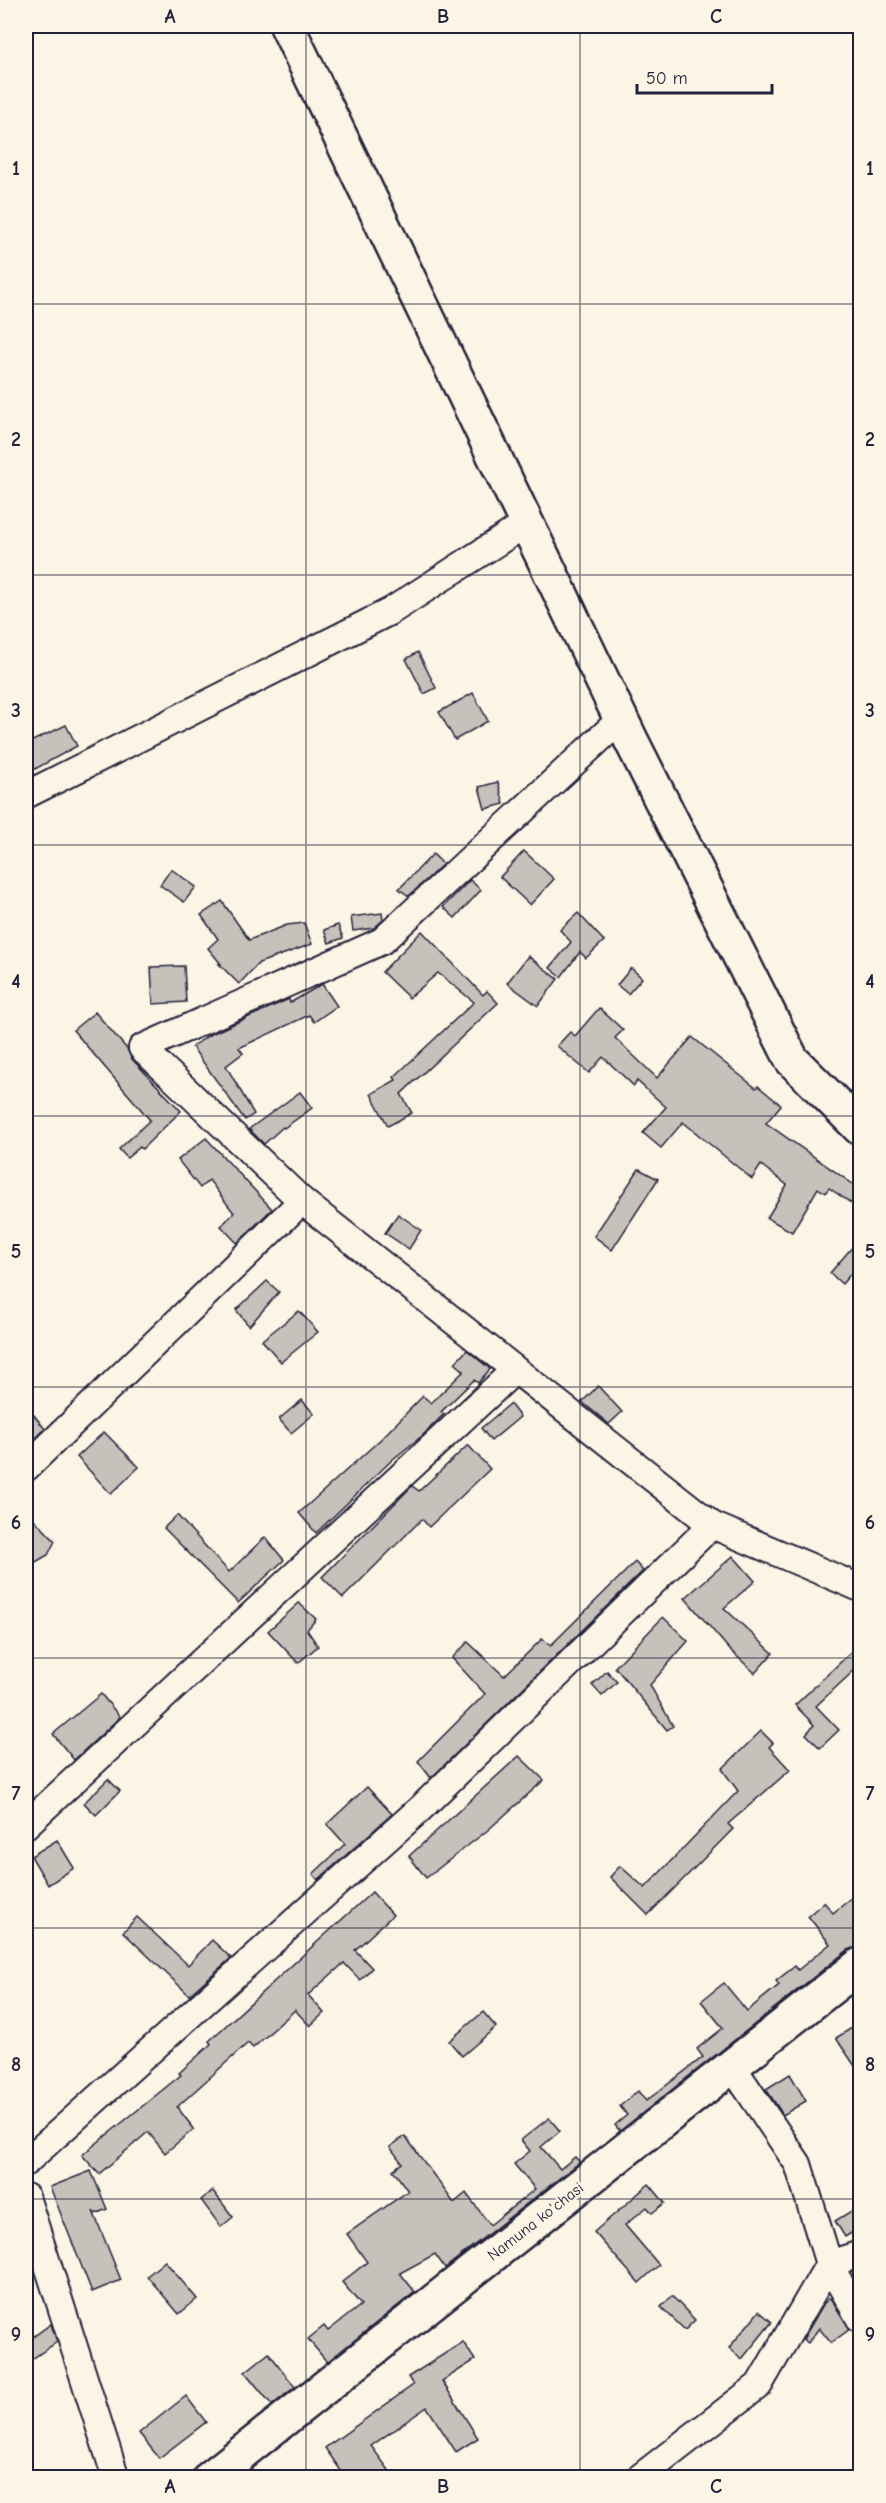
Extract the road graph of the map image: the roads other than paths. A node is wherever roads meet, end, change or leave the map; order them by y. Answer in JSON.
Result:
{"nodes":[{"id":1,"x":287,"y":26,"type":"edge"},
{"id":2,"x":527,"y":523,"type":"junction"},
{"id":3,"x":621,"y":719,"type":"junction"},
{"id":4,"x":26,"y":795,"type":"edge"},
{"id":5,"x":861,"y":1128,"type":"edge"},
{"id":6,"x":302,"y":1201,"type":"junction"},
{"id":7,"x":516,"y":1370,"type":"junction"},
{"id":8,"x":26,"y":1468,"type":"edge"},
{"id":9,"x":712,"y":1525,"type":"junction"},
{"id":10,"x":861,"y":1588,"type":"edge"},
{"id":11,"x":26,"y":1825,"type":"edge"},
{"id":12,"x":861,"y":1965,"type":"edge"},
{"id":13,"x":732,"y":2066,"type":"junction"},
{"id":14,"x":26,"y":2162,"type":"edge"},
{"id":15,"x":26,"y":2197,"type":"edge"},
{"id":16,"x":861,"y":2254,"type":"edge"},
{"id":17,"x":829,"y":2264,"type":"junction"},
{"id":18,"x":861,"y":2319,"type":"edge"},
{"id":19,"x":116,"y":2478,"type":"edge"},
{"id":20,"x":210,"y":2478,"type":"edge"},
{"id":21,"x":639,"y":2478,"type":"edge"}],
"edges":[{"from":1,"to":2,"type":"main road"},
{"from":2,"to":3,"type":"main road"},
{"from":2,"to":4,"type":"street"},
{"from":3,"to":5,"type":"main road"},
{"from":3,"to":6,"type":"street"},
{"from":6,"to":7,"type":"street"},
{"from":6,"to":8,"type":"street"},
{"from":7,"to":9,"type":"street"},
{"from":7,"to":11,"type":"street"},
{"from":9,"to":10,"type":"street"},
{"from":9,"to":14,"type":"street"},
{"from":12,"to":13,"type":"main road","name":"Namuna ko'chasi"},
{"from":13,"to":17,"type":"street"},
{"from":13,"to":20,"type":"main road","name":"Namuna ko'chasi"},
{"from":15,"to":19,"type":"street"},
{"from":16,"to":17,"type":"street"},
{"from":17,"to":18,"type":"street"},
{"from":17,"to":21,"type":"street"}]}
